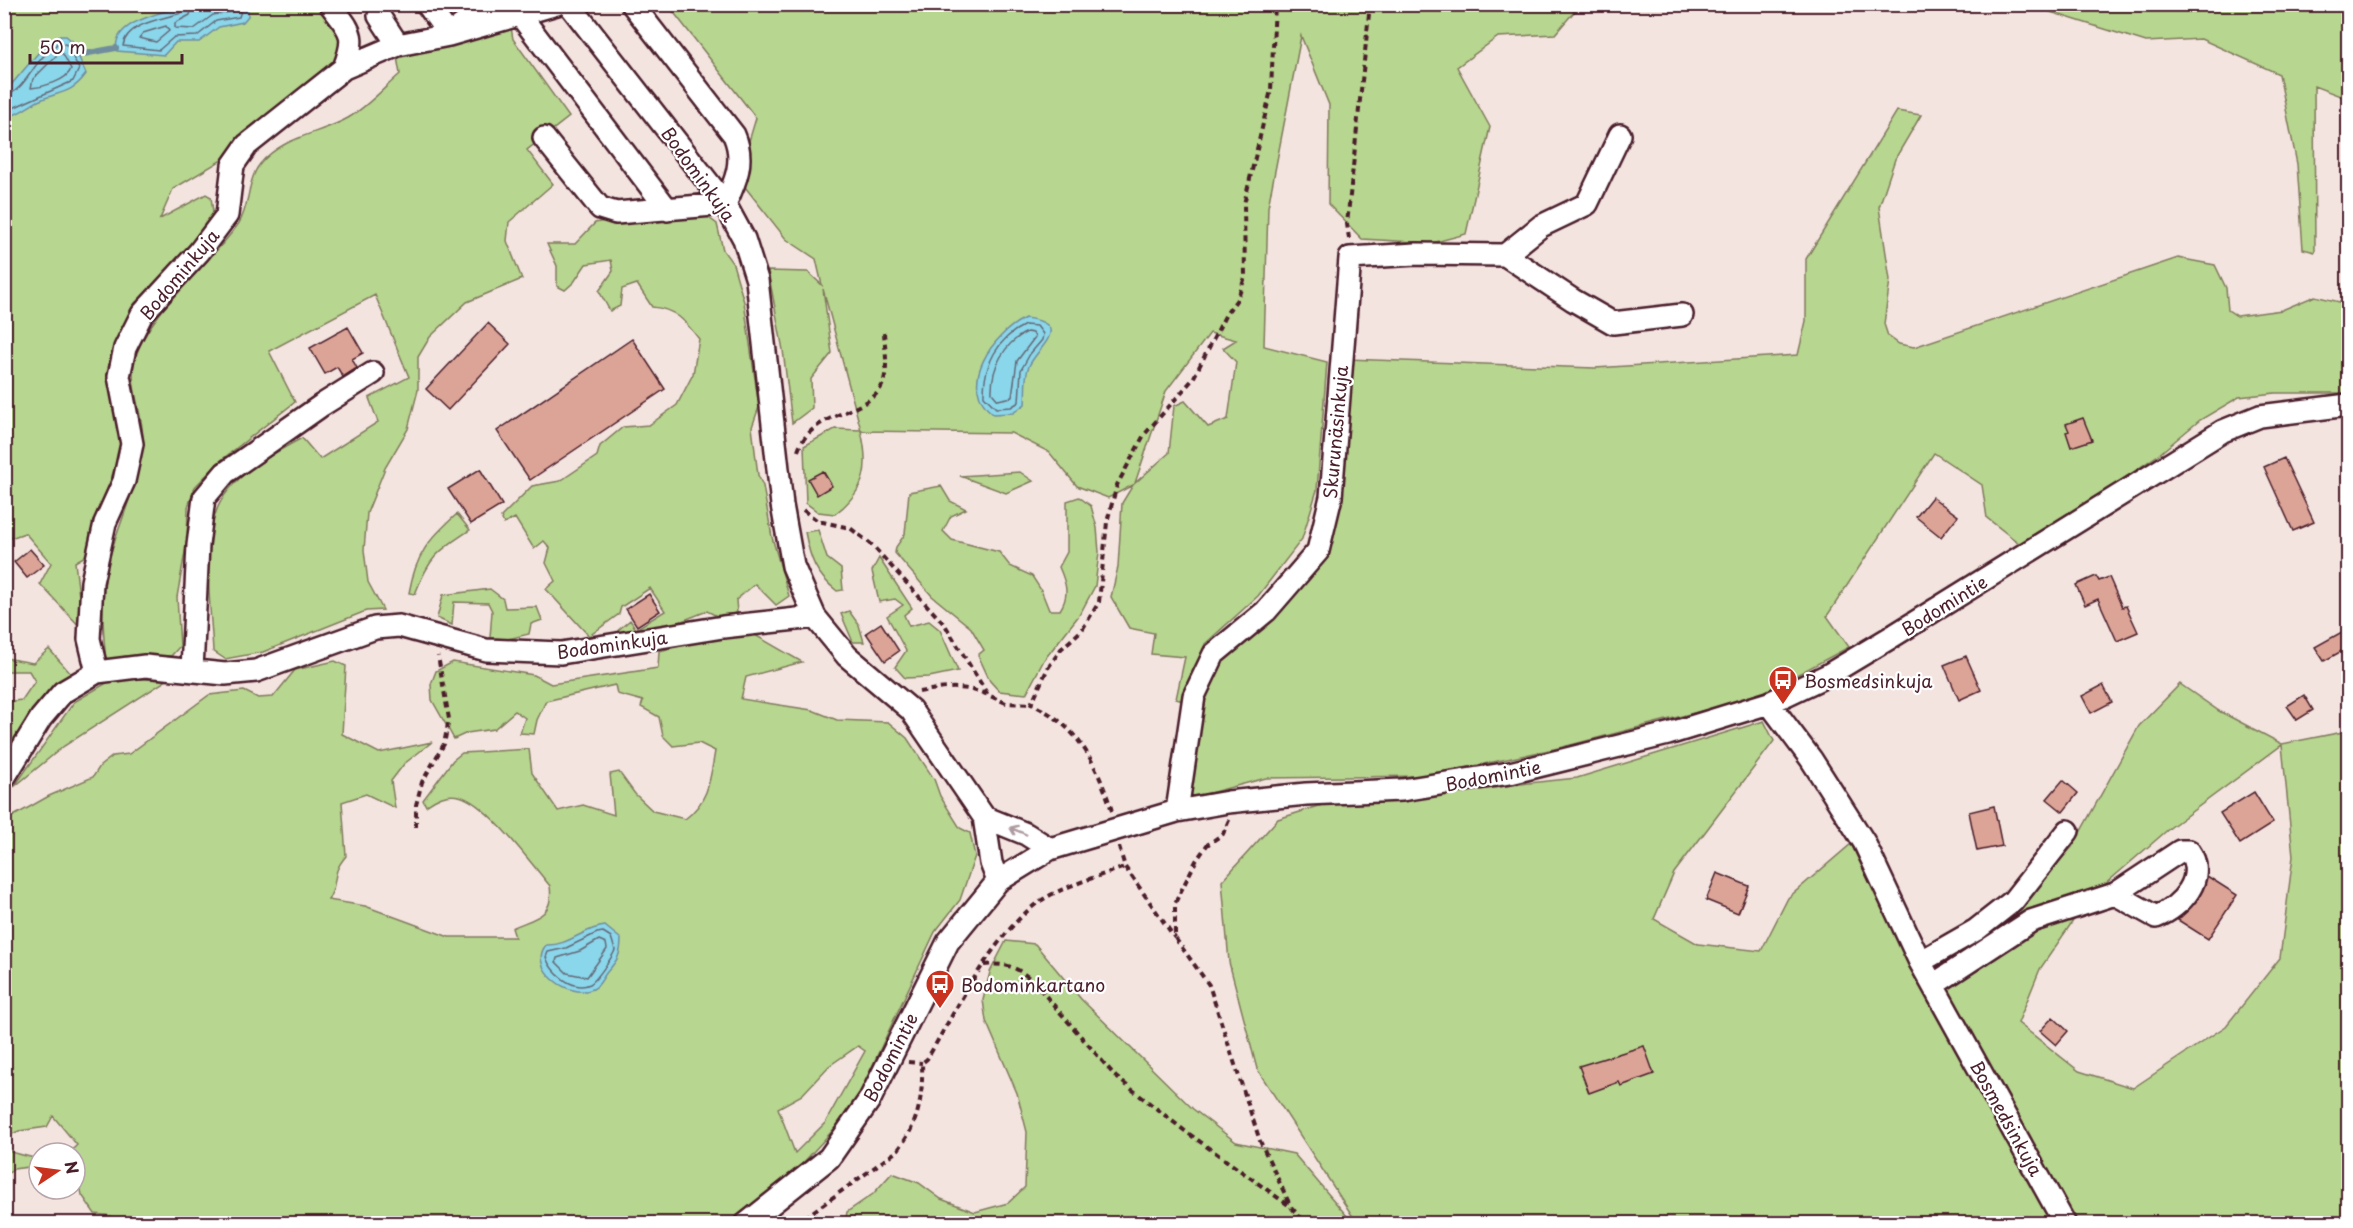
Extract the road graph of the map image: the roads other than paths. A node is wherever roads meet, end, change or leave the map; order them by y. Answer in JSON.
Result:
{"nodes":[{"id":1,"x":330,"y":4,"type":"edge"},
{"id":2,"x":428,"y":4,"type":"edge"},
{"id":3,"x":490,"y":4,"type":"edge"},
{"id":4,"x":557,"y":4,"type":"edge"},
{"id":5,"x":569,"y":4,"type":"edge"},
{"id":6,"x":632,"y":4,"type":"edge"},
{"id":7,"x":520,"y":15,"type":"junction"},
{"id":8,"x":379,"y":16,"type":"dead end"},
{"id":9,"x":449,"y":35,"type":"junction"},
{"id":10,"x":398,"y":45,"type":"junction"},
{"id":11,"x":344,"y":68,"type":"junction"},
{"id":12,"x":1620,"y":135,"type":"dead end"},
{"id":13,"x":544,"y":138,"type":"dead end"},
{"id":14,"x":725,"y":204,"type":"junction"},
{"id":15,"x":668,"y":210,"type":"junction"},
{"id":16,"x":1505,"y":255,"type":"junction"},
{"id":17,"x":1682,"y":315,"type":"dead end"},
{"id":18,"x":373,"y":373,"type":"dead end"},
{"id":19,"x":2349,"y":405,"type":"edge"},
{"id":20,"x":815,"y":617,"type":"junction"},
{"id":21,"x":192,"y":670,"type":"junction"},
{"id":22,"x":97,"y":672,"type":"junction"},
{"id":23,"x":1769,"y":703,"type":"junction"},
{"id":24,"x":4,"y":778,"type":"edge"},
{"id":25,"x":1177,"y":811,"type":"junction"},
{"id":26,"x":984,"y":817,"type":"junction"},
{"id":27,"x":2068,"y":831,"type":"dead end"},
{"id":28,"x":1050,"y":849,"type":"junction"},
{"id":29,"x":998,"y":880,"type":"junction"},
{"id":30,"x":2115,"y":894,"type":"dead end"},
{"id":31,"x":1920,"y":962,"type":"junction"},
{"id":32,"x":1933,"y":984,"type":"junction"},
{"id":33,"x":746,"y":1224,"type":"edge"},
{"id":34,"x":2065,"y":1224,"type":"edge"}],
"edges":[{"from":1,"to":11,"type":"street"},
{"from":2,"to":9,"type":"street"},
{"from":3,"to":9,"type":"street"},
{"from":4,"to":7,"type":"street","name":"Bodominkuja"},
{"from":5,"to":14,"type":"street","name":"Bodominkuja"},
{"from":6,"to":14,"type":"street"},
{"from":7,"to":9,"type":"street","name":"Bodominkuja"},
{"from":7,"to":15,"type":"street"},
{"from":8,"to":10,"type":"street"},
{"from":9,"to":10,"type":"street","name":"Bodominkuja"},
{"from":10,"to":11,"type":"street","name":"Bodominkuja"},
{"from":11,"to":22,"type":"street","name":"Bodominkuja"},
{"from":12,"to":16,"type":"street"},
{"from":13,"to":15,"type":"street"},
{"from":14,"to":15,"type":"street"},
{"from":14,"to":20,"type":"street","name":"Bodominkuja"},
{"from":16,"to":17,"type":"street"},
{"from":16,"to":25,"type":"street","name":"Skurunäsinkuja"},
{"from":18,"to":21,"type":"street"},
{"from":19,"to":23,"type":"street","name":"Bodomintie"},
{"from":20,"to":21,"type":"street","name":"Bodominkuja"},
{"from":20,"to":26,"type":"street","name":"Bodominkuja"},
{"from":21,"to":22,"type":"street","name":"Bodominkuja"},
{"from":22,"to":24,"type":"street","name":"Bodominkuja"},
{"from":23,"to":25,"type":"street","name":"Bodomintie"},
{"from":23,"to":31,"type":"street","name":"Bosmedsinkuja"},
{"from":25,"to":28,"type":"street","name":"Bodomintie"},
{"from":28,"to":26,"type":"street","one_way":true},
{"from":26,"to":29,"type":"street","name":"Bodominkuja"},
{"from":27,"to":31,"type":"street"},
{"from":28,"to":29,"type":"street","name":"Bodomintie"},
{"from":29,"to":33,"type":"street","name":"Bodomintie"},
{"from":30,"to":32,"type":"street"},
{"from":31,"to":32,"type":"street","name":"Bosmedsinkuja"},
{"from":32,"to":34,"type":"street","name":"Bosmedsinkuja"}]}
